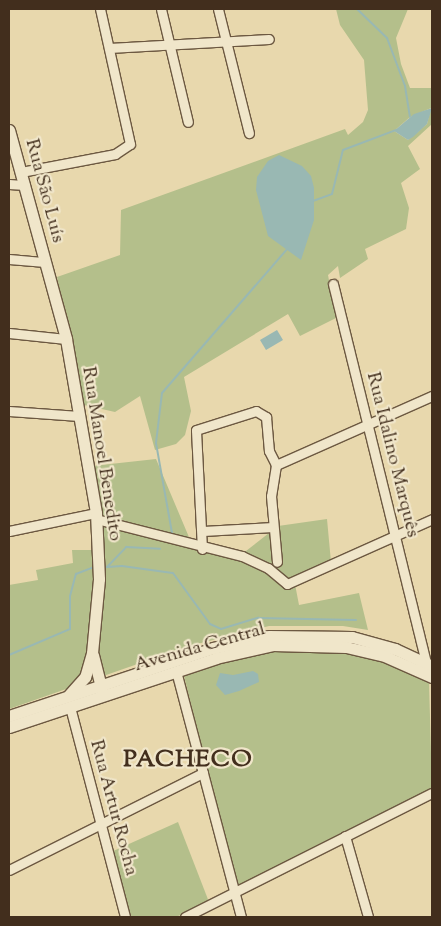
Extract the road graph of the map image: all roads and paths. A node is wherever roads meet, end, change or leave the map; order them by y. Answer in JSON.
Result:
{"nodes":[{"id":1,"x":100,"y":9,"type":"edge"},
{"id":2,"x":161,"y":9,"type":"edge"},
{"id":3,"x":218,"y":9,"type":"edge"},
{"id":4,"x":269,"y":39,"type":"dead end"},
{"id":5,"x":224,"y":42,"type":"junction"},
{"id":6,"x":168,"y":45,"type":"junction"},
{"id":7,"x":109,"y":48,"type":"junction"},
{"id":8,"x":188,"y":122,"type":"dead end"},
{"id":9,"x":9,"y":130,"type":"edge"},
{"id":10,"x":249,"y":133,"type":"dead end"},
{"id":11,"x":21,"y":172,"type":"junction"},
{"id":12,"x":9,"y":184,"type":"edge"},
{"id":13,"x":25,"y":186,"type":"junction"},
{"id":14,"x":9,"y":259,"type":"edge"},
{"id":15,"x":45,"y":262,"type":"junction"},
{"id":16,"x":333,"y":284,"type":"dead end"},
{"id":17,"x":9,"y":333,"type":"edge"},
{"id":18,"x":66,"y":339,"type":"junction"},
{"id":19,"x":432,"y":396,"type":"edge"},
{"id":20,"x":9,"y":411,"type":"edge"},
{"id":21,"x":79,"y":416,"type":"junction"},
{"id":22,"x":367,"y":424,"type":"junction"},
{"id":23,"x":276,"y":465,"type":"junction"},
{"id":24,"x":96,"y":516,"type":"junction"},
{"id":25,"x":432,"y":519,"type":"edge"},
{"id":26,"x":274,"y":527,"type":"junction"},
{"id":27,"x":9,"y":531,"type":"edge"},
{"id":28,"x":203,"y":531,"type":"junction"},
{"id":29,"x":396,"y":536,"type":"junction"},
{"id":30,"x":202,"y":548,"type":"junction"},
{"id":31,"x":277,"y":562,"type":"dead end"},
{"id":32,"x":432,"y":645,"type":"edge"},
{"id":33,"x":422,"y":647,"type":"junction"},
{"id":34,"x":92,"y":653,"type":"junction"},
{"id":35,"x":96,"y":666,"type":"junction"},
{"id":36,"x":176,"y":671,"type":"junction"},
{"id":37,"x":431,"y":673,"type":"edge"},
{"id":38,"x":112,"y":680,"type":"junction"},
{"id":39,"x":102,"y":690,"type":"junction"},
{"id":40,"x":70,"y":701,"type":"junction"},
{"id":41,"x":9,"y":716,"type":"edge"},
{"id":42,"x":9,"y":727,"type":"edge"},
{"id":43,"x":203,"y":773,"type":"junction"},
{"id":44,"x":432,"y":793,"type":"edge"},
{"id":45,"x":101,"y":824,"type":"junction"},
{"id":46,"x":345,"y":836,"type":"junction"},
{"id":47,"x":9,"y":870,"type":"edge"},
{"id":48,"x":234,"y":892,"type":"junction"},
{"id":49,"x":125,"y":917,"type":"edge"},
{"id":50,"x":184,"y":917,"type":"edge"},
{"id":51,"x":241,"y":917,"type":"edge"},
{"id":52,"x":368,"y":917,"type":"edge"}],
"edges":[{"from":1,"to":7,"type":"street"},
{"from":2,"to":6,"type":"street"},
{"from":3,"to":5,"type":"street"},
{"from":4,"to":5,"type":"street"},
{"from":5,"to":6,"type":"street"},
{"from":5,"to":10,"type":"street"},
{"from":6,"to":7,"type":"street"},
{"from":6,"to":8,"type":"street"},
{"from":7,"to":11,"type":"street"},
{"from":9,"to":11,"type":"main road","name":"Rua São Luís"},
{"from":11,"to":13,"type":"main road","name":"Rua São Luís"},
{"from":12,"to":13,"type":"street"},
{"from":13,"to":15,"type":"main road","name":"Rua São Luís"},
{"from":14,"to":15,"type":"street"},
{"from":15,"to":18,"type":"main road","name":"Rua Manoel Benedito"},
{"from":16,"to":22,"type":"street","name":"Rua Idalino Marquês"},
{"from":17,"to":18,"type":"street"},
{"from":18,"to":21,"type":"main road","name":"Rua Manoel Benedito"},
{"from":19,"to":22,"type":"street"},
{"from":20,"to":21,"type":"street"},
{"from":21,"to":24,"type":"main road","name":"Rua Manoel Benedito"},
{"from":22,"to":23,"type":"street"},
{"from":22,"to":29,"type":"street","name":"Rua Idalino Marquês"},
{"from":23,"to":26,"type":"street"},
{"from":23,"to":28,"type":"street"},
{"from":24,"to":27,"type":"street"},
{"from":24,"to":30,"type":"street"},
{"from":24,"to":34,"type":"main road","name":"Rua Manoel Benedito"},
{"from":25,"to":29,"type":"street"},
{"from":26,"to":28,"type":"street"},
{"from":26,"to":31,"type":"street"},
{"from":28,"to":30,"type":"street"},
{"from":29,"to":30,"type":"street"},
{"from":29,"to":33,"type":"street","name":"Rua Idalino Marquês"},
{"from":32,"to":33,"type":"street"},
{"from":33,"to":37,"type":"street","name":"Rua Idalino Marquês"},
{"from":34,"to":35,"type":"main road","name":"Rua Manoel Benedito"},
{"from":34,"to":40,"type":"main road","name":"Rua Manoel Benedito"},
{"from":35,"to":38,"type":"main road"},
{"from":35,"to":39,"type":"main road","name":"Rua Manoel Benedito"},
{"from":36,"to":37,"type":"main road","name":"Avenida Central"},
{"from":36,"to":39,"type":"main road","name":"Avenida Central"},
{"from":36,"to":43,"type":"street"},
{"from":37,"to":38,"type":"main road","name":"Avenida Central"},
{"from":38,"to":39,"type":"main road","name":"Avenida Central"},
{"from":39,"to":40,"type":"main road","name":"Avenida Central"},
{"from":40,"to":41,"type":"main road","name":"Avenida Central"},
{"from":40,"to":42,"type":"main road","name":"Avenida Central"},
{"from":40,"to":45,"type":"street","name":"Rua Artur Rocha"},
{"from":43,"to":45,"type":"street"},
{"from":43,"to":48,"type":"street"},
{"from":44,"to":46,"type":"street"},
{"from":45,"to":47,"type":"street"},
{"from":45,"to":49,"type":"street","name":"Rua Artur Rocha"},
{"from":46,"to":48,"type":"street"},
{"from":46,"to":52,"type":"street"},
{"from":48,"to":50,"type":"street"},
{"from":48,"to":51,"type":"street"}]}
